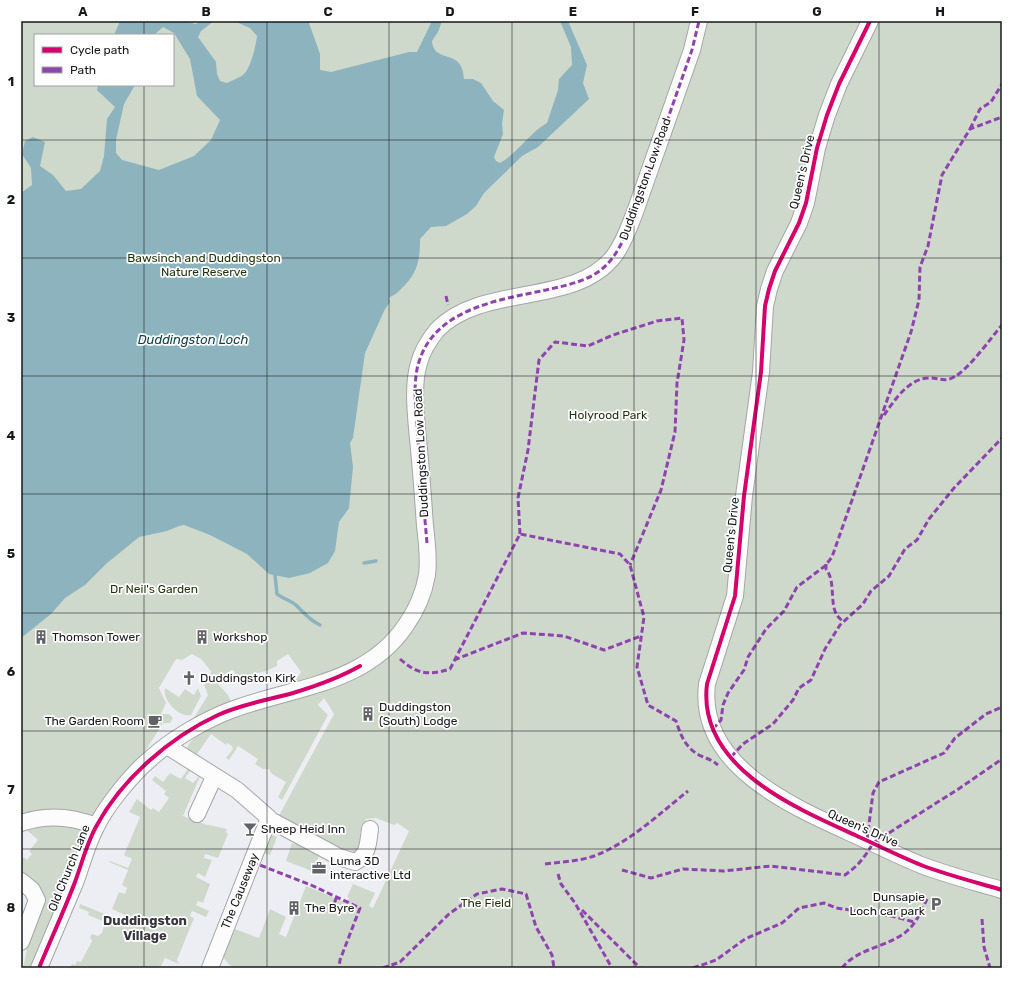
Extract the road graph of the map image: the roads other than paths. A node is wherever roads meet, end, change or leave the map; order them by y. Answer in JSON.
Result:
{"nodes":[{"id":1,"x":699,"y":21,"type":"edge"},
{"id":2,"x":870,"y":21,"type":"edge"},
{"id":3,"x":360,"y":666,"type":"joint"},
{"id":4,"x":167,"y":746,"type":"junction"},
{"id":5,"x":214,"y":777,"type":"junction"},
{"id":6,"x":197,"y":814,"type":"dead end"},
{"id":7,"x":267,"y":822,"type":"junction"},
{"id":8,"x":21,"y":823,"type":"edge"},
{"id":9,"x":96,"y":826,"type":"junction"},
{"id":10,"x":370,"y":829,"type":"dead end"},
{"id":11,"x":21,"y":881,"type":"edge"},
{"id":12,"x":1002,"y":890,"type":"edge"},
{"id":13,"x":21,"y":942,"type":"edge"},
{"id":14,"x":39,"y":968,"type":"edge"},
{"id":15,"x":210,"y":968,"type":"edge"}],
"edges":[{"from":1,"to":3,"type":"street","name":"Duddingston Low Road"},
{"from":2,"to":12,"type":"street","name":"Queen's Drive"},
{"from":3,"to":4,"type":"street","name":"Old Church Lane"},
{"from":4,"to":5,"type":"street"},
{"from":4,"to":9,"type":"street","name":"Old Church Lane"},
{"from":5,"to":6,"type":"street"},
{"from":5,"to":7,"type":"street"},
{"from":7,"to":10,"type":"street"},
{"from":7,"to":15,"type":"street","name":"The Causeway"},
{"from":8,"to":9,"type":"street"},
{"from":9,"to":14,"type":"street","name":"Old Church Lane"},
{"from":11,"to":13,"type":"street"}]}
